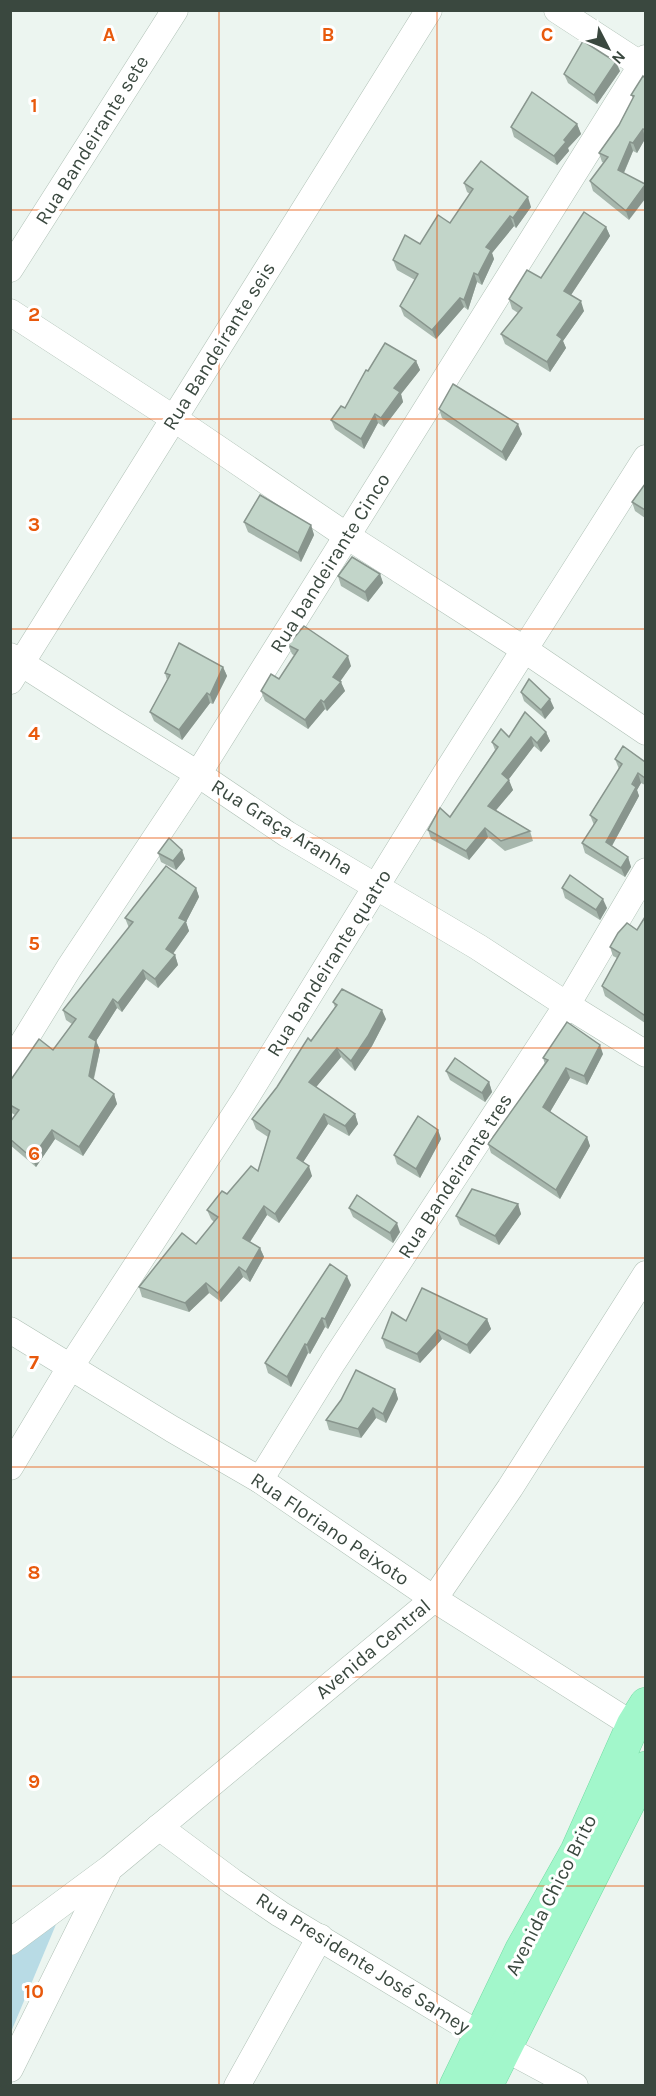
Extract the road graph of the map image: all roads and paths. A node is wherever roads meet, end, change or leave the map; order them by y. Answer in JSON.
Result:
{"nodes":[{"id":1,"x":175,"y":10,"type":"edge"},
{"id":2,"x":429,"y":10,"type":"edge"},
{"id":3,"x":557,"y":10,"type":"edge"},
{"id":4,"x":644,"y":64,"type":"edge"},
{"id":5,"x":10,"y":269,"type":"edge"},
{"id":6,"x":10,"y":312,"type":"edge"},
{"id":7,"x":173,"y":418,"type":"junction"},
{"id":8,"x":645,"y":458,"type":"edge"},
{"id":9,"x":347,"y":536,"type":"junction"},
{"id":10,"x":525,"y":650,"type":"junction"},
{"id":11,"x":14,"y":667,"type":"edge"},
{"id":12,"x":645,"y":732,"type":"edge"},
{"id":13,"x":198,"y":774,"type":"junction"},
{"id":14,"x":645,"y":871,"type":"edge"},
{"id":15,"x":377,"y":886,"type":"junction"},
{"id":16,"x":567,"y":1005,"type":"junction"},
{"id":17,"x":645,"y":1054,"type":"edge"},
{"id":18,"x":10,"y":1064,"type":"edge"},
{"id":19,"x":645,"y":1274,"type":"edge"},
{"id":20,"x":10,"y":1330,"type":"edge"},
{"id":21,"x":71,"y":1366,"type":"junction"},
{"id":22,"x":10,"y":1467,"type":"edge"},
{"id":23,"x":260,"y":1480,"type":"junction"},
{"id":24,"x":434,"y":1599,"type":"junction"},
{"id":25,"x":641,"y":1721,"type":"edge"},
{"id":26,"x":645,"y":1768,"type":"edge"},
{"id":27,"x":159,"y":1827,"type":"junction"},
{"id":28,"x":110,"y":1868,"type":"junction"},
{"id":29,"x":320,"y":1937,"type":"junction"},
{"id":30,"x":10,"y":1942,"type":"edge"},
{"id":31,"x":493,"y":2041,"type":"junction"},
{"id":32,"x":10,"y":2069,"type":"edge"},
{"id":33,"x":237,"y":2085,"type":"edge"},
{"id":34,"x":456,"y":2085,"type":"edge"},
{"id":35,"x":486,"y":2085,"type":"edge"},
{"id":36,"x":575,"y":2085,"type":"edge"}],
"edges":[{"from":1,"to":5,"type":"street","name":"Rua Bandeirante sete"},
{"from":2,"to":7,"type":"street","name":"Rua Bandeirante seis"},
{"from":3,"to":4,"type":"street"},
{"from":4,"to":9,"type":"street","name":"Rua bandeirante Cinco"},
{"from":6,"to":7,"type":"street"},
{"from":7,"to":9,"type":"street"},
{"from":7,"to":11,"type":"street","name":"Rua Bandeirante seis"},
{"from":8,"to":10,"type":"street","name":"Rua bandeirante quatro"},
{"from":9,"to":10,"type":"street"},
{"from":9,"to":13,"type":"street","name":"Rua bandeirante Cinco"},
{"from":10,"to":12,"type":"street"},
{"from":10,"to":15,"type":"street","name":"Rua bandeirante quatro"},
{"from":11,"to":13,"type":"street","name":"Rua Graça Aranha"},
{"from":13,"to":15,"type":"street","name":"Rua Graça Aranha"},
{"from":13,"to":18,"type":"street","name":"Rua bandeirante Cinco"},
{"from":14,"to":16,"type":"street","name":"Rua Bandeirante tres"},
{"from":15,"to":16,"type":"street","name":"Rua Graça Aranha"},
{"from":15,"to":21,"type":"street","name":"Rua bandeirante quatro"},
{"from":16,"to":17,"type":"street","name":"Rua Graça Aranha"},
{"from":16,"to":23,"type":"street","name":"Rua Bandeirante tres"},
{"from":19,"to":24,"type":"street","name":"Avenida Central"},
{"from":20,"to":21,"type":"street","name":"Rua Floriano Peixoto"},
{"from":21,"to":22,"type":"street","name":"Rua bandeirante quatro"},
{"from":21,"to":23,"type":"street","name":"Rua Floriano Peixoto"},
{"from":23,"to":24,"type":"street","name":"Rua Floriano Peixoto"},
{"from":24,"to":25,"type":"street","name":"Rua Floriano Peixoto"},
{"from":24,"to":27,"type":"street","name":"Avenida Central"},
{"from":25,"to":31,"type":"main road","name":"Avenida Chico Brito"},
{"from":26,"to":31,"type":"main road","name":"Avenida Chico Brito"},
{"from":27,"to":28,"type":"street","name":"Avenida Central"},
{"from":27,"to":29,"type":"street","name":"Rua Presidente José Samey"},
{"from":28,"to":30,"type":"street","name":"Avenida Central"},
{"from":28,"to":32,"type":"street"},
{"from":29,"to":31,"type":"street","name":"Rua Presidente José Samey"},
{"from":29,"to":33,"type":"street"},
{"from":31,"to":34,"type":"main road","name":"Avenida Chico Brito"},
{"from":31,"to":35,"type":"main road","name":"Avenida Chico Brito"},
{"from":31,"to":36,"type":"street","name":"Rua Presidente José Samey"}]}
